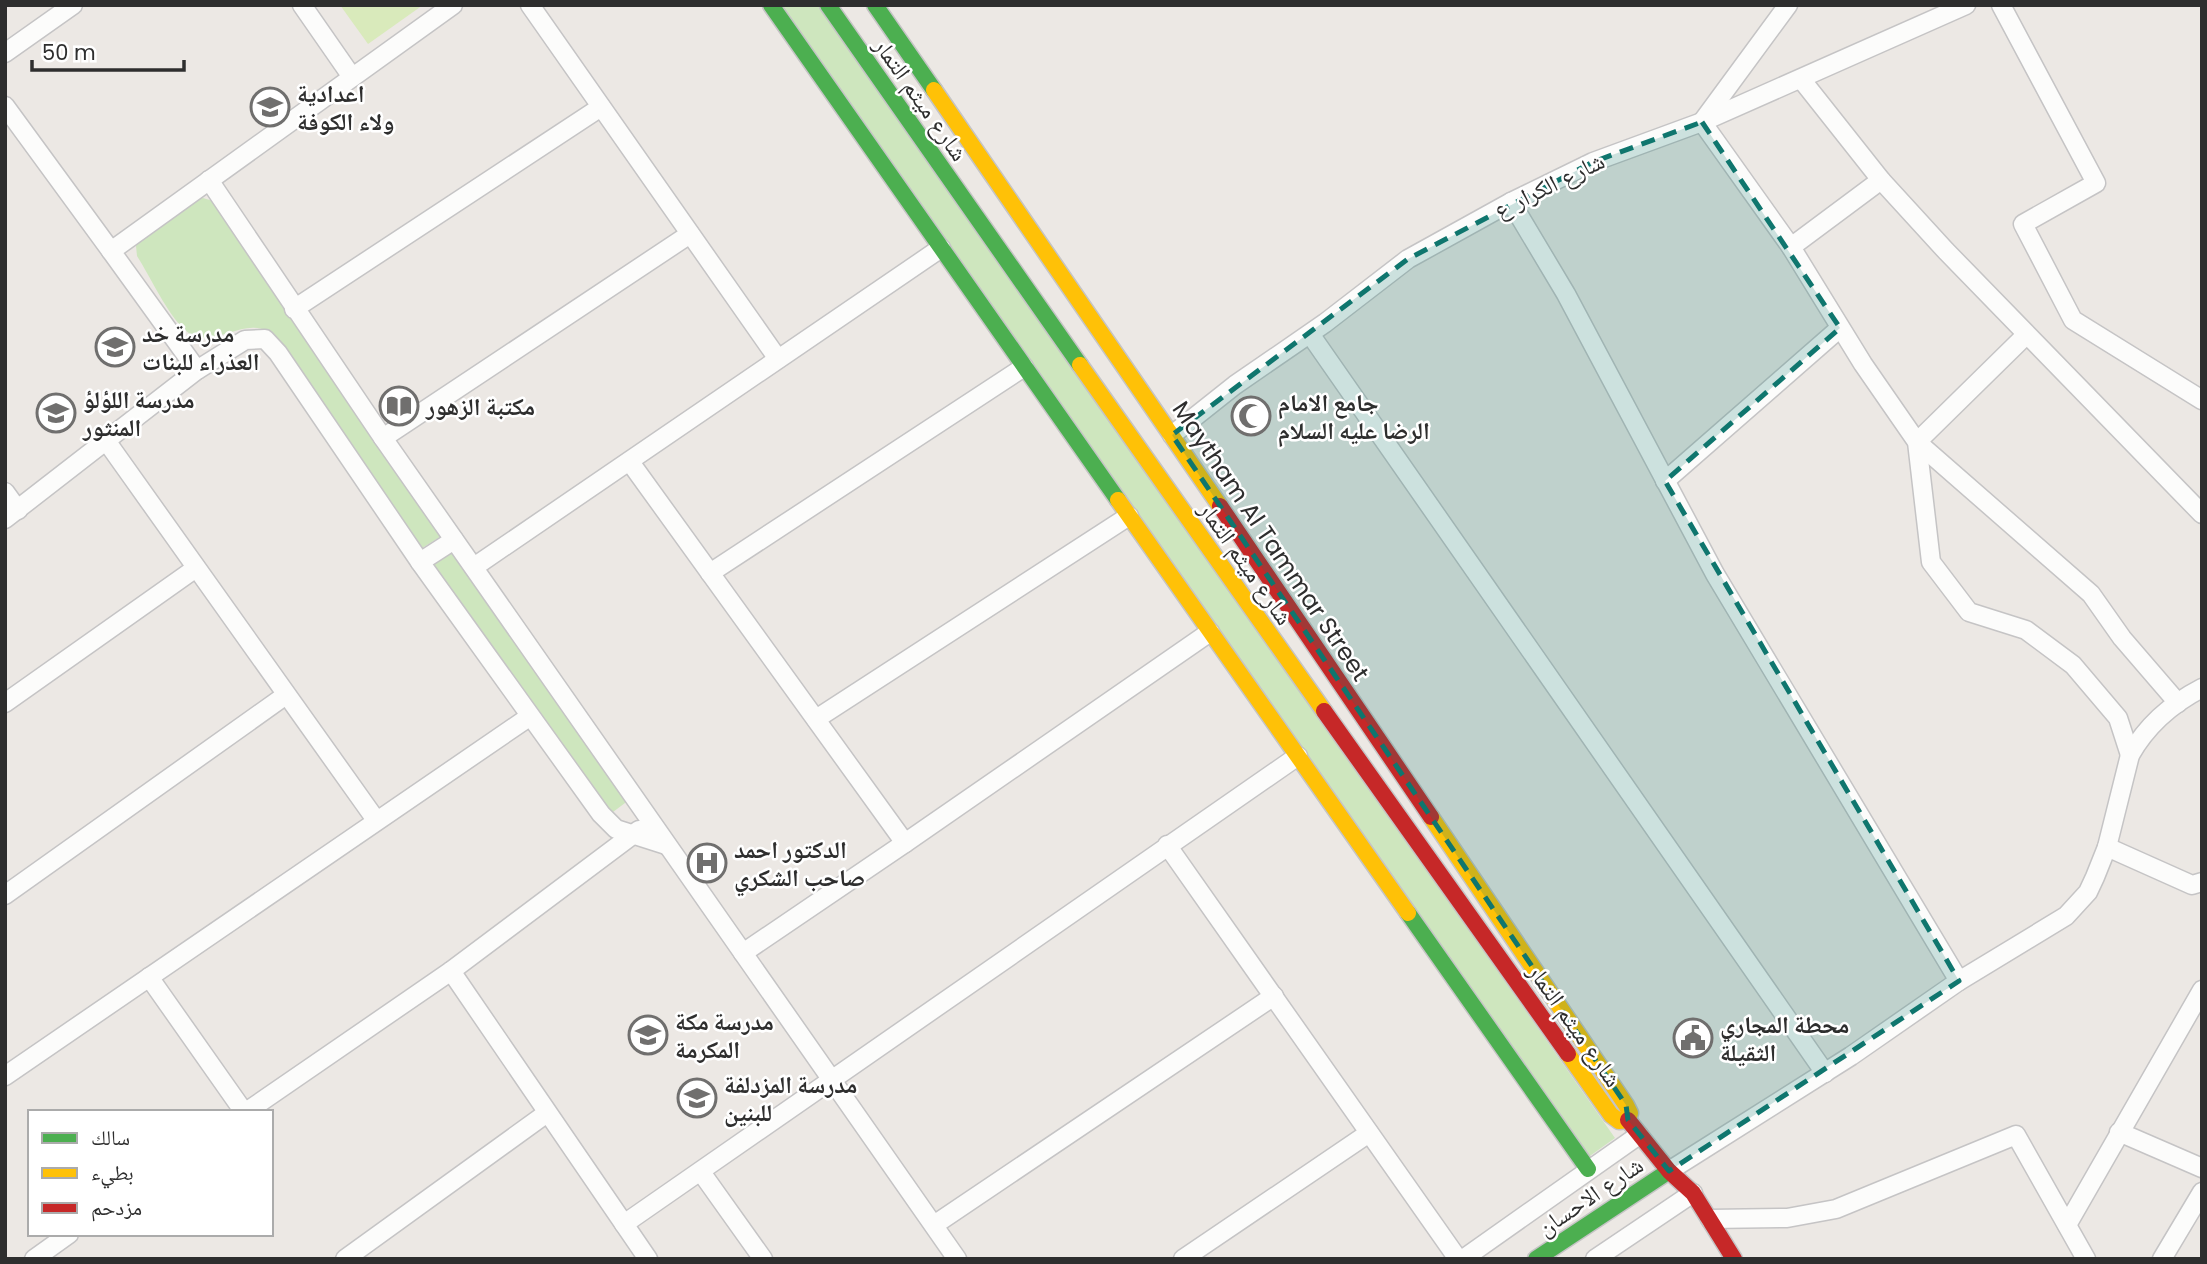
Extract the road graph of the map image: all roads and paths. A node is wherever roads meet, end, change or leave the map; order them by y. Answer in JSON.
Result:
{"nodes":[{"id":1,"x":73,"y":5,"type":"edge"},
{"id":2,"x":302,"y":5,"type":"edge"},
{"id":3,"x":453,"y":5,"type":"edge"},
{"id":4,"x":530,"y":5,"type":"edge"},
{"id":5,"x":771,"y":5,"type":"edge"},
{"id":6,"x":828,"y":5,"type":"edge"},
{"id":7,"x":874,"y":5,"type":"edge"},
{"id":8,"x":1788,"y":5,"type":"edge"},
{"id":9,"x":1966,"y":5,"type":"edge"},
{"id":10,"x":2001,"y":5,"type":"edge"},
{"id":11,"x":5,"y":53,"type":"edge"},
{"id":12,"x":352,"y":77,"type":"junction"},
{"id":13,"x":1801,"y":79,"type":"junction"},
{"id":14,"x":5,"y":106,"type":"edge"},
{"id":15,"x":601,"y":107,"type":"junction"},
{"id":16,"x":1702,"y":122,"type":"junction"},
{"id":17,"x":209,"y":180,"type":"junction"},
{"id":18,"x":1881,"y":180,"type":"junction"},
{"id":19,"x":1511,"y":202,"type":"junction"},
{"id":20,"x":690,"y":234,"type":"junction"},
{"id":21,"x":1791,"y":247,"type":"junction"},
{"id":22,"x":940,"y":248,"type":"junction"},
{"id":23,"x":111,"y":250,"type":"junction"},
{"id":24,"x":294,"y":309,"type":"junction"},
{"id":25,"x":1840,"y":328,"type":"junction"},
{"id":26,"x":1310,"y":334,"type":"junction"},
{"id":27,"x":2026,"y":335,"type":"junction"},
{"id":28,"x":778,"y":359,"type":"junction"},
{"id":29,"x":1024,"y":367,"type":"junction"},
{"id":30,"x":197,"y":370,"type":"junction"},
{"id":31,"x":2202,"y":400,"type":"edge"},
{"id":32,"x":1172,"y":435,"type":"junction"},
{"id":33,"x":383,"y":438,"type":"junction"},
{"id":34,"x":107,"y":442,"type":"junction"},
{"id":35,"x":1917,"y":442,"type":"junction"},
{"id":36,"x":630,"y":462,"type":"junction"},
{"id":37,"x":1665,"y":481,"type":"junction"},
{"id":38,"x":5,"y":492,"type":"edge"},
{"id":39,"x":12,"y":514,"type":"edge"},
{"id":40,"x":2202,"y":514,"type":"edge"},
{"id":41,"x":1129,"y":516,"type":"junction"},
{"id":42,"x":454,"y":540,"type":"junction"},
{"id":43,"x":420,"y":562,"type":"junction"},
{"id":44,"x":474,"y":567,"type":"junction"},
{"id":45,"x":196,"y":568,"type":"junction"},
{"id":46,"x":710,"y":573,"type":"junction"},
{"id":47,"x":1210,"y":632,"type":"junction"},
{"id":48,"x":2202,"y":688,"type":"edge"},
{"id":49,"x":286,"y":695,"type":"junction"},
{"id":50,"x":5,"y":703,"type":"edge"},
{"id":51,"x":2178,"y":703,"type":"junction"},
{"id":52,"x":529,"y":717,"type":"junction"},
{"id":53,"x":816,"y":719,"type":"junction"},
{"id":54,"x":2130,"y":755,"type":"junction"},
{"id":55,"x":1298,"y":756,"type":"junction"},
{"id":56,"x":376,"y":820,"type":"junction"},
{"id":57,"x":650,"y":822,"type":"junction"},
{"id":58,"x":631,"y":836,"type":"junction"},
{"id":59,"x":905,"y":843,"type":"junction"},
{"id":60,"x":666,"y":845,"type":"junction"},
{"id":61,"x":1167,"y":845,"type":"junction"},
{"id":62,"x":2107,"y":847,"type":"junction"},
{"id":63,"x":2202,"y":882,"type":"edge"},
{"id":64,"x":5,"y":895,"type":"edge"},
{"id":65,"x":743,"y":953,"type":"junction"},
{"id":66,"x":451,"y":971,"type":"junction"},
{"id":67,"x":149,"y":977,"type":"junction"},
{"id":68,"x":1959,"y":981,"type":"junction"},
{"id":69,"x":2202,"y":990,"type":"edge"},
{"id":70,"x":1274,"y":996,"type":"junction"},
{"id":71,"x":1825,"y":1073,"type":"junction"},
{"id":72,"x":5,"y":1076,"type":"edge"},
{"id":73,"x":831,"y":1077,"type":"junction"},
{"id":74,"x":244,"y":1110,"type":"edge"},
{"id":75,"x":248,"y":1110,"type":"edge"},
{"id":76,"x":547,"y":1113,"type":"junction"},
{"id":77,"x":1634,"y":1127,"type":"junction"},
{"id":78,"x":2119,"y":1132,"type":"junction"},
{"id":79,"x":1369,"y":1133,"type":"junction"},
{"id":80,"x":2202,"y":1168,"type":"edge"},
{"id":81,"x":1588,"y":1169,"type":"junction"},
{"id":82,"x":1669,"y":1171,"type":"junction"},
{"id":83,"x":701,"y":1172,"type":"junction"},
{"id":84,"x":2202,"y":1192,"type":"edge"},
{"id":85,"x":1693,"y":1193,"type":"junction"},
{"id":86,"x":1710,"y":1219,"type":"junction"},
{"id":87,"x":624,"y":1224,"type":"junction"},
{"id":88,"x":2067,"y":1225,"type":"junction"},
{"id":89,"x":934,"y":1226,"type":"junction"},
{"id":90,"x":66,"y":1236,"type":"edge"},
{"id":91,"x":640,"y":1256,"type":"edge"},
{"id":92,"x":34,"y":1259,"type":"edge"},
{"id":93,"x":345,"y":1259,"type":"edge"},
{"id":94,"x":763,"y":1259,"type":"edge"},
{"id":95,"x":957,"y":1259,"type":"edge"},
{"id":96,"x":1183,"y":1259,"type":"edge"},
{"id":97,"x":1460,"y":1259,"type":"edge"},
{"id":98,"x":1536,"y":1259,"type":"edge"},
{"id":99,"x":1595,"y":1259,"type":"edge"},
{"id":100,"x":1734,"y":1259,"type":"edge"},
{"id":101,"x":2086,"y":1259,"type":"edge"},
{"id":102,"x":2162,"y":1259,"type":"edge"}],
"edges":[{"from":1,"to":11,"type":"street"},
{"from":2,"to":12,"type":"street"},
{"from":3,"to":12,"type":"street"},
{"from":4,"to":15,"type":"street"},
{"from":5,"to":22,"type":"street"},
{"from":6,"to":77,"type":"street","name":"شارع ميثم التمار"},
{"from":7,"to":32,"type":"street","name":"Maytham Al Tammar Street"},
{"from":8,"to":16,"type":"street"},
{"from":9,"to":13,"type":"street","name":"شارع الكرار ع"},
{"from":10,"to":31,"type":"street"},
{"from":12,"to":17,"type":"street"},
{"from":13,"to":16,"type":"street","name":"شارع الكرار ع"},
{"from":13,"to":18,"type":"street"},
{"from":14,"to":23,"type":"street"},
{"from":15,"to":20,"type":"street"},
{"from":15,"to":24,"type":"street"},
{"from":16,"to":19,"type":"street","name":"شارع الكرار ع"},
{"from":16,"to":21,"type":"street"},
{"from":17,"to":23,"type":"street"},
{"from":17,"to":24,"type":"street"},
{"from":18,"to":21,"type":"street"},
{"from":18,"to":27,"type":"street"},
{"from":19,"to":26,"type":"street","name":"شارع الكرار ع"},
{"from":19,"to":37,"type":"street"},
{"from":20,"to":28,"type":"street"},
{"from":20,"to":33,"type":"street"},
{"from":21,"to":25,"type":"street"},
{"from":22,"to":28,"type":"street"},
{"from":22,"to":29,"type":"street"},
{"from":23,"to":30,"type":"street"},
{"from":24,"to":33,"type":"street"},
{"from":25,"to":35,"type":"street"},
{"from":25,"to":37,"type":"street"},
{"from":26,"to":32,"type":"street","name":"شارع الكرار ع"},
{"from":26,"to":71,"type":"street"},
{"from":27,"to":35,"type":"street"},
{"from":27,"to":40,"type":"street"},
{"from":28,"to":36,"type":"street"},
{"from":29,"to":41,"type":"street"},
{"from":29,"to":46,"type":"street"},
{"from":30,"to":34,"type":"street"},
{"from":30,"to":43,"type":"street"},
{"from":32,"to":77,"type":"street","name":"شارع ميثم التمار"},
{"from":33,"to":42,"type":"street"},
{"from":34,"to":39,"type":"street"},
{"from":34,"to":45,"type":"street"},
{"from":35,"to":51,"type":"street"},
{"from":35,"to":54,"type":"street"},
{"from":36,"to":44,"type":"street"},
{"from":36,"to":46,"type":"street"},
{"from":37,"to":68,"type":"street"},
{"from":38,"to":39,"type":"street"},
{"from":41,"to":47,"type":"street"},
{"from":41,"to":53,"type":"street"},
{"from":42,"to":43,"type":"street"},
{"from":42,"to":44,"type":"street"},
{"from":43,"to":52,"type":"street"},
{"from":44,"to":57,"type":"street"},
{"from":45,"to":49,"type":"street"},
{"from":45,"to":50,"type":"street"},
{"from":46,"to":53,"type":"street"},
{"from":47,"to":55,"type":"street"},
{"from":47,"to":59,"type":"street"},
{"from":48,"to":51,"type":"street"},
{"from":49,"to":56,"type":"street"},
{"from":49,"to":64,"type":"street"},
{"from":51,"to":54,"type":"street"},
{"from":52,"to":56,"type":"street"},
{"from":52,"to":58,"type":"street"},
{"from":53,"to":59,"type":"street"},
{"from":54,"to":62,"type":"street"},
{"from":55,"to":61,"type":"street"},
{"from":55,"to":81,"type":"street"},
{"from":56,"to":67,"type":"street"},
{"from":57,"to":58,"type":"street"},
{"from":57,"to":60,"type":"street"},
{"from":58,"to":60,"type":"street"},
{"from":58,"to":66,"type":"street"},
{"from":59,"to":65,"type":"street"},
{"from":60,"to":65,"type":"street"},
{"from":61,"to":70,"type":"street"},
{"from":61,"to":73,"type":"street"},
{"from":62,"to":63,"type":"street"},
{"from":62,"to":68,"type":"street"},
{"from":65,"to":73,"type":"street"},
{"from":66,"to":75,"type":"street"},
{"from":66,"to":76,"type":"street"},
{"from":67,"to":72,"type":"street"},
{"from":67,"to":74,"type":"street"},
{"from":68,"to":71,"type":"street"},
{"from":69,"to":78,"type":"street"},
{"from":70,"to":79,"type":"street"},
{"from":70,"to":89,"type":"street"},
{"from":71,"to":82,"type":"street"},
{"from":73,"to":83,"type":"street"},
{"from":73,"to":89,"type":"street"},
{"from":76,"to":87,"type":"street"},
{"from":76,"to":93,"type":"street"},
{"from":77,"to":81,"type":"street"},
{"from":77,"to":82,"type":"street"},
{"from":78,"to":80,"type":"street"},
{"from":78,"to":88,"type":"street"},
{"from":79,"to":96,"type":"street"},
{"from":79,"to":97,"type":"street"},
{"from":81,"to":97,"type":"street"},
{"from":82,"to":85,"type":"street"},
{"from":82,"to":98,"type":"street","name":"شارع الاحسان"},
{"from":83,"to":87,"type":"street"},
{"from":83,"to":94,"type":"street"},
{"from":84,"to":102,"type":"street"},
{"from":85,"to":86,"type":"street"},
{"from":85,"to":99,"type":"street"},
{"from":86,"to":88,"type":"street"},
{"from":86,"to":100,"type":"street"},
{"from":87,"to":91,"type":"street"},
{"from":88,"to":101,"type":"street"},
{"from":89,"to":95,"type":"street"},
{"from":90,"to":92,"type":"street"}]}
